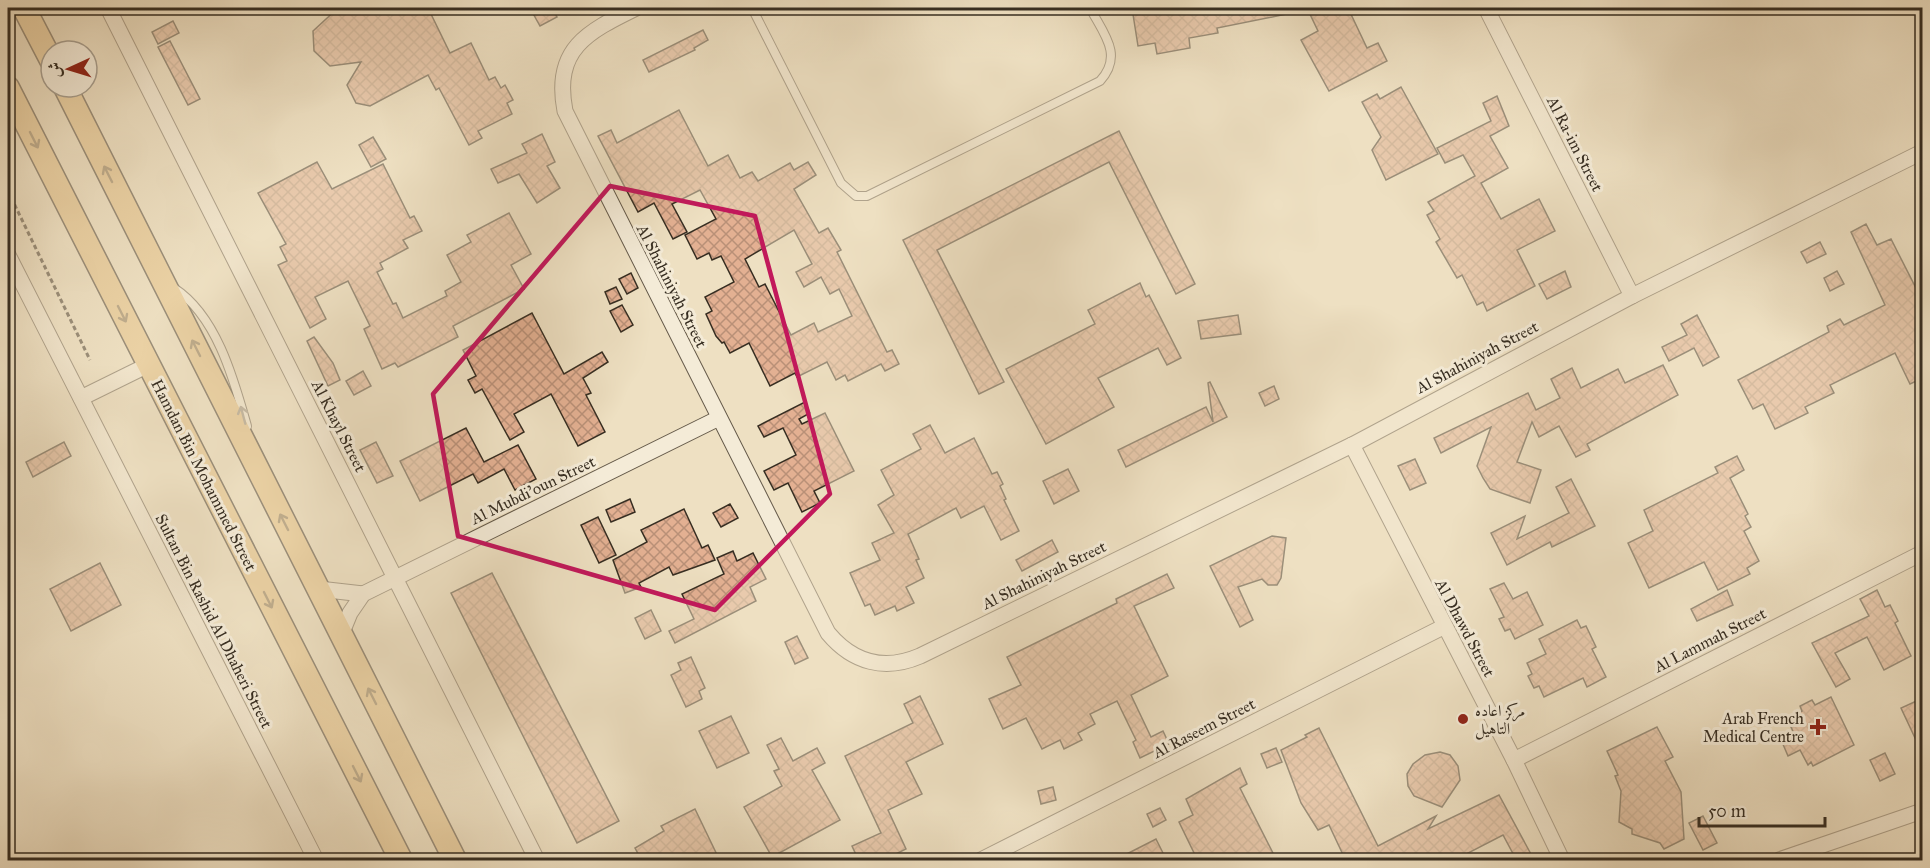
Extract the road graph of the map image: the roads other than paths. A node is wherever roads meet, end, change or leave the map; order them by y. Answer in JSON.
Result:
{"nodes":[{"id":1,"x":24,"y":8,"type":"edge"},
{"id":2,"x":108,"y":8,"type":"edge"},
{"id":3,"x":636,"y":8,"type":"edge"},
{"id":4,"x":752,"y":8,"type":"edge"},
{"id":5,"x":1090,"y":8,"type":"edge"},
{"id":6,"x":1486,"y":8,"type":"edge"},
{"id":7,"x":40,"y":39,"type":"edge"},
{"id":8,"x":8,"y":88,"type":"edge"},
{"id":9,"x":70,"y":99,"type":"edge"},
{"id":10,"x":1923,"y":152,"type":"edge"},
{"id":11,"x":8,"y":255,"type":"edge"},
{"id":12,"x":1632,"y":296,"type":"junction"},
{"id":13,"x":148,"y":365,"type":"junction"},
{"id":14,"x":81,"y":398,"type":"junction"},
{"id":15,"x":719,"y":418,"type":"junction"},
{"id":16,"x":1352,"y":445,"type":"junction"},
{"id":17,"x":1923,"y":553,"type":"edge"},
{"id":18,"x":396,"y":578,"type":"junction"},
{"id":19,"x":319,"y":589,"type":"junction"},
{"id":20,"x":363,"y":594,"type":"junction"},
{"id":21,"x":1443,"y":627,"type":"junction"},
{"id":22,"x":342,"y":635,"type":"junction"},
{"id":23,"x":393,"y":738,"type":"junction"},
{"id":24,"x":1514,"y":760,"type":"junction"},
{"id":25,"x":1923,"y":811,"type":"edge"},
{"id":26,"x":316,"y":861,"type":"edge"},
{"id":27,"x":401,"y":861,"type":"edge"},
{"id":28,"x":455,"y":861,"type":"edge"},
{"id":29,"x":472,"y":861,"type":"edge"},
{"id":30,"x":537,"y":861,"type":"edge"},
{"id":31,"x":981,"y":861,"type":"edge"},
{"id":32,"x":1562,"y":861,"type":"edge"},
{"id":33,"x":1779,"y":861,"type":"edge"}],
"edges":[{"from":1,"to":7,"type":"main road"},
{"from":2,"to":18,"type":"street","name":"Al Khayl Street"},
{"from":3,"to":15,"type":"street","name":"Al Shahiniyah Street"},
{"from":4,"to":5,"type":"lane"},
{"from":6,"to":12,"type":"street","name":"Al Ra-im Street"},
{"from":8,"to":13,"type":"main road","name":"Hamdan Bin Mohammed Street","one_way":true},
{"from":19,"to":9,"type":"main road","one_way":true},
{"from":10,"to":12,"type":"street","name":"Al Shahiniyah Street"},
{"from":11,"to":14,"type":"street","name":"Sultan Bin Rashid Al Dhaheri Street"},
{"from":12,"to":16,"type":"street","name":"Al Shahiniyah Street"},
{"from":13,"to":14,"type":"street"},
{"from":13,"to":27,"type":"main road","name":"Hamdan Bin Mohammed Street","one_way":true},
{"from":14,"to":26,"type":"street","name":"Sultan Bin Rashid Al Dhaheri Street"},
{"from":15,"to":16,"type":"street","name":"Al Shahiniyah Street"},
{"from":15,"to":18,"type":"street","name":"Al Mubdi'oun Street"},
{"from":16,"to":21,"type":"street","name":"Al Dhawd Street"},
{"from":17,"to":24,"type":"street","name":"Al Lammah Street"},
{"from":18,"to":20,"type":"street","name":"Al Mubdi'oun Street"},
{"from":18,"to":30,"type":"street","name":"Al Khayl Street"},
{"from":19,"to":20,"type":"street"},
{"from":19,"to":22,"type":"main road"},
{"from":20,"to":22,"type":"street"},
{"from":21,"to":24,"type":"street","name":"Al Dhawd Street"},
{"from":21,"to":31,"type":"street","name":"Al Raseem Street"},
{"from":23,"to":22,"type":"main road","one_way":true},
{"from":23,"to":28,"type":"main road"},
{"from":23,"to":29,"type":"main road"},
{"from":24,"to":32,"type":"street","name":"Al Dhawd Street"},
{"from":25,"to":33,"type":"street"}]}
